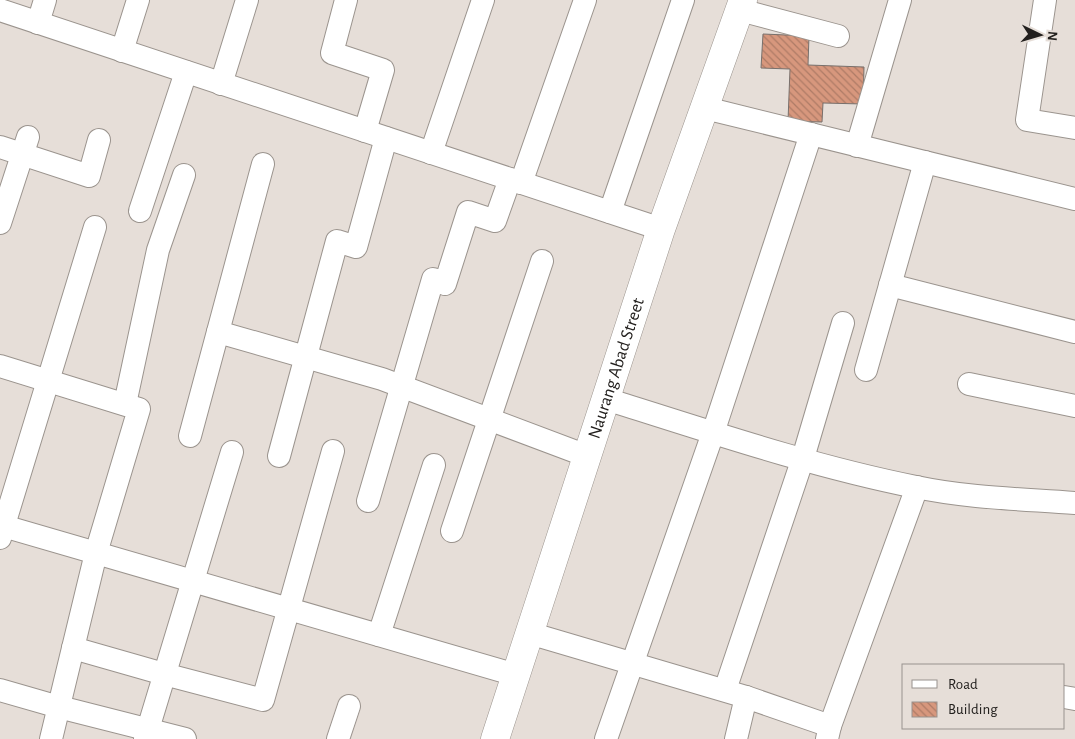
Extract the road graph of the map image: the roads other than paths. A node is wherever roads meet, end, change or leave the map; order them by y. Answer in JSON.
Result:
{"nodes":[{"id":1,"x":45,"y":0,"type":"edge"},
{"id":2,"x":138,"y":0,"type":"edge"},
{"id":3,"x":247,"y":0,"type":"edge"},
{"id":4,"x":346,"y":0,"type":"edge"},
{"id":5,"x":483,"y":0,"type":"edge"},
{"id":6,"x":585,"y":0,"type":"edge"},
{"id":7,"x":683,"y":0,"type":"edge"},
{"id":8,"x":900,"y":0,"type":"edge"},
{"id":9,"x":1045,"y":0,"type":"edge"},
{"id":10,"x":742,"y":5,"type":"edge"},
{"id":11,"x":0,"y":10,"type":"edge"},
{"id":12,"x":38,"y":23,"type":"junction"},
{"id":13,"x":838,"y":36,"type":"dead end"},
{"id":14,"x":122,"y":51,"type":"junction"},
{"id":15,"x":186,"y":72,"type":"junction"},
{"id":16,"x":220,"y":84,"type":"junction"},
{"id":17,"x":704,"y":108,"type":"junction"},
{"id":18,"x":1075,"y":128,"type":"edge"},
{"id":19,"x":365,"y":131,"type":"junction"},
{"id":20,"x":810,"y":134,"type":"junction"},
{"id":21,"x":386,"y":138,"type":"junction"},
{"id":22,"x":99,"y":140,"type":"dead end"},
{"id":23,"x":25,"y":145,"type":"junction"},
{"id":24,"x":0,"y":146,"type":"edge"},
{"id":25,"x":857,"y":146,"type":"junction"},
{"id":26,"x":431,"y":153,"type":"junction"},
{"id":27,"x":925,"y":162,"type":"junction"},
{"id":28,"x":263,"y":164,"type":"dead end"},
{"id":29,"x":184,"y":175,"type":"dead end"},
{"id":30,"x":516,"y":181,"type":"junction"},
{"id":31,"x":1075,"y":199,"type":"edge"},
{"id":32,"x":2,"y":209,"type":"edge"},
{"id":33,"x":140,"y":212,"type":"dead end"},
{"id":34,"x":610,"y":212,"type":"junction"},
{"id":35,"x":95,"y":227,"type":"dead end"},
{"id":36,"x":661,"y":229,"type":"junction"},
{"id":37,"x":542,"y":261,"type":"dead end"},
{"id":38,"x":890,"y":285,"type":"junction"},
{"id":39,"x":843,"y":323,"type":"dead end"},
{"id":40,"x":218,"y":332,"type":"junction"},
{"id":41,"x":1075,"y":332,"type":"edge"},
{"id":42,"x":306,"y":357,"type":"junction"},
{"id":43,"x":0,"y":366,"type":"edge"},
{"id":44,"x":866,"y":370,"type":"dead end"},
{"id":45,"x":48,"y":380,"type":"junction"},
{"id":46,"x":969,"y":384,"type":"dead end"},
{"id":47,"x":401,"y":386,"type":"junction"},
{"id":48,"x":606,"y":399,"type":"junction"},
{"id":49,"x":125,"y":404,"type":"junction"},
{"id":50,"x":1075,"y":406,"type":"edge"},
{"id":51,"x":490,"y":420,"type":"junction"},
{"id":52,"x":713,"y":433,"type":"junction"},
{"id":53,"x":190,"y":436,"type":"dead end"},
{"id":54,"x":333,"y":451,"type":"dead end"},
{"id":55,"x":232,"y":452,"type":"dead end"},
{"id":56,"x":279,"y":456,"type":"dead end"},
{"id":57,"x":587,"y":456,"type":"junction"},
{"id":58,"x":803,"y":458,"type":"junction"},
{"id":59,"x":434,"y":465,"type":"dead end"},
{"id":60,"x":917,"y":487,"type":"junction"},
{"id":61,"x":368,"y":501,"type":"dead end"},
{"id":62,"x":1075,"y":503,"type":"edge"},
{"id":63,"x":1,"y":530,"type":"edge"},
{"id":64,"x":452,"y":531,"type":"dead end"},
{"id":65,"x":96,"y":553,"type":"junction"},
{"id":66,"x":192,"y":581,"type":"junction"},
{"id":67,"x":288,"y":608,"type":"junction"},
{"id":68,"x":529,"y":633,"type":"junction"},
{"id":69,"x":379,"y":635,"type":"junction"},
{"id":70,"x":73,"y":648,"type":"junction"},
{"id":71,"x":633,"y":664,"type":"junction"},
{"id":72,"x":164,"y":674,"type":"junction"},
{"id":73,"x":516,"y":674,"type":"junction"},
{"id":74,"x":0,"y":690,"type":"edge"},
{"id":75,"x":736,"y":694,"type":"junction"},
{"id":76,"x":349,"y":706,"type":"dead end"},
{"id":77,"x":59,"y":707,"type":"junction"},
{"id":78,"x":829,"y":732,"type":"edge"},
{"id":79,"x":146,"y":734,"type":"edge"},
{"id":80,"x":51,"y":739,"type":"edge"},
{"id":81,"x":186,"y":739,"type":"edge"},
{"id":82,"x":338,"y":739,"type":"edge"},
{"id":83,"x":495,"y":739,"type":"edge"},
{"id":84,"x":606,"y":739,"type":"edge"},
{"id":85,"x":736,"y":739,"type":"edge"}],
"edges":[{"from":1,"to":12,"type":"street"},
{"from":2,"to":14,"type":"street"},
{"from":3,"to":16,"type":"street"},
{"from":4,"to":19,"type":"street"},
{"from":5,"to":26,"type":"street"},
{"from":6,"to":30,"type":"street"},
{"from":7,"to":34,"type":"street"},
{"from":8,"to":25,"type":"street"},
{"from":9,"to":18,"type":"street"},
{"from":10,"to":13,"type":"street"},
{"from":10,"to":17,"type":"street","name":"Naurang Abad Street"},
{"from":11,"to":12,"type":"street"},
{"from":12,"to":14,"type":"street"},
{"from":14,"to":15,"type":"street"},
{"from":15,"to":16,"type":"street"},
{"from":15,"to":33,"type":"street"},
{"from":16,"to":19,"type":"street"},
{"from":17,"to":20,"type":"street"},
{"from":17,"to":36,"type":"street","name":"Naurang Abad Street"},
{"from":19,"to":21,"type":"street"},
{"from":20,"to":25,"type":"street"},
{"from":20,"to":52,"type":"street"},
{"from":21,"to":26,"type":"street"},
{"from":21,"to":42,"type":"street"},
{"from":22,"to":23,"type":"street"},
{"from":23,"to":24,"type":"street"},
{"from":23,"to":32,"type":"street"},
{"from":25,"to":27,"type":"street"},
{"from":26,"to":30,"type":"street"},
{"from":27,"to":31,"type":"street"},
{"from":27,"to":38,"type":"street"},
{"from":28,"to":40,"type":"street"},
{"from":29,"to":49,"type":"street"},
{"from":30,"to":34,"type":"street"},
{"from":30,"to":47,"type":"street"},
{"from":34,"to":36,"type":"street"},
{"from":35,"to":45,"type":"street"},
{"from":36,"to":48,"type":"street","name":"Naurang Abad Street"},
{"from":37,"to":51,"type":"street"},
{"from":38,"to":41,"type":"street"},
{"from":38,"to":44,"type":"street"},
{"from":39,"to":58,"type":"street"},
{"from":40,"to":42,"type":"street"},
{"from":40,"to":53,"type":"street"},
{"from":42,"to":47,"type":"street"},
{"from":42,"to":56,"type":"street"},
{"from":43,"to":45,"type":"street"},
{"from":45,"to":49,"type":"street"},
{"from":45,"to":63,"type":"street"},
{"from":46,"to":50,"type":"street"},
{"from":47,"to":51,"type":"street"},
{"from":47,"to":61,"type":"street"},
{"from":48,"to":52,"type":"street"},
{"from":48,"to":57,"type":"street","name":"Naurang Abad Street"},
{"from":49,"to":65,"type":"street"},
{"from":51,"to":57,"type":"street"},
{"from":51,"to":64,"type":"street"},
{"from":52,"to":58,"type":"street"},
{"from":52,"to":71,"type":"street"},
{"from":54,"to":67,"type":"street"},
{"from":55,"to":66,"type":"street"},
{"from":57,"to":68,"type":"street","name":"Naurang Abad Street"},
{"from":58,"to":60,"type":"street"},
{"from":58,"to":75,"type":"street"},
{"from":59,"to":69,"type":"street"},
{"from":60,"to":62,"type":"street"},
{"from":60,"to":78,"type":"street"},
{"from":63,"to":65,"type":"street"},
{"from":65,"to":66,"type":"street"},
{"from":65,"to":70,"type":"street"},
{"from":66,"to":67,"type":"street"},
{"from":66,"to":72,"type":"street"},
{"from":67,"to":69,"type":"street"},
{"from":67,"to":72,"type":"street"},
{"from":68,"to":71,"type":"street"},
{"from":68,"to":73,"type":"street","name":"Naurang Abad Street"},
{"from":69,"to":73,"type":"street"},
{"from":70,"to":72,"type":"street"},
{"from":70,"to":77,"type":"street"},
{"from":71,"to":75,"type":"street"},
{"from":71,"to":84,"type":"street"},
{"from":72,"to":79,"type":"street"},
{"from":73,"to":83,"type":"street","name":"Naurang Abad Street"},
{"from":74,"to":77,"type":"street"},
{"from":75,"to":78,"type":"street"},
{"from":75,"to":85,"type":"street"},
{"from":76,"to":82,"type":"street"},
{"from":77,"to":79,"type":"street"},
{"from":77,"to":80,"type":"street"},
{"from":79,"to":81,"type":"street"}]}
